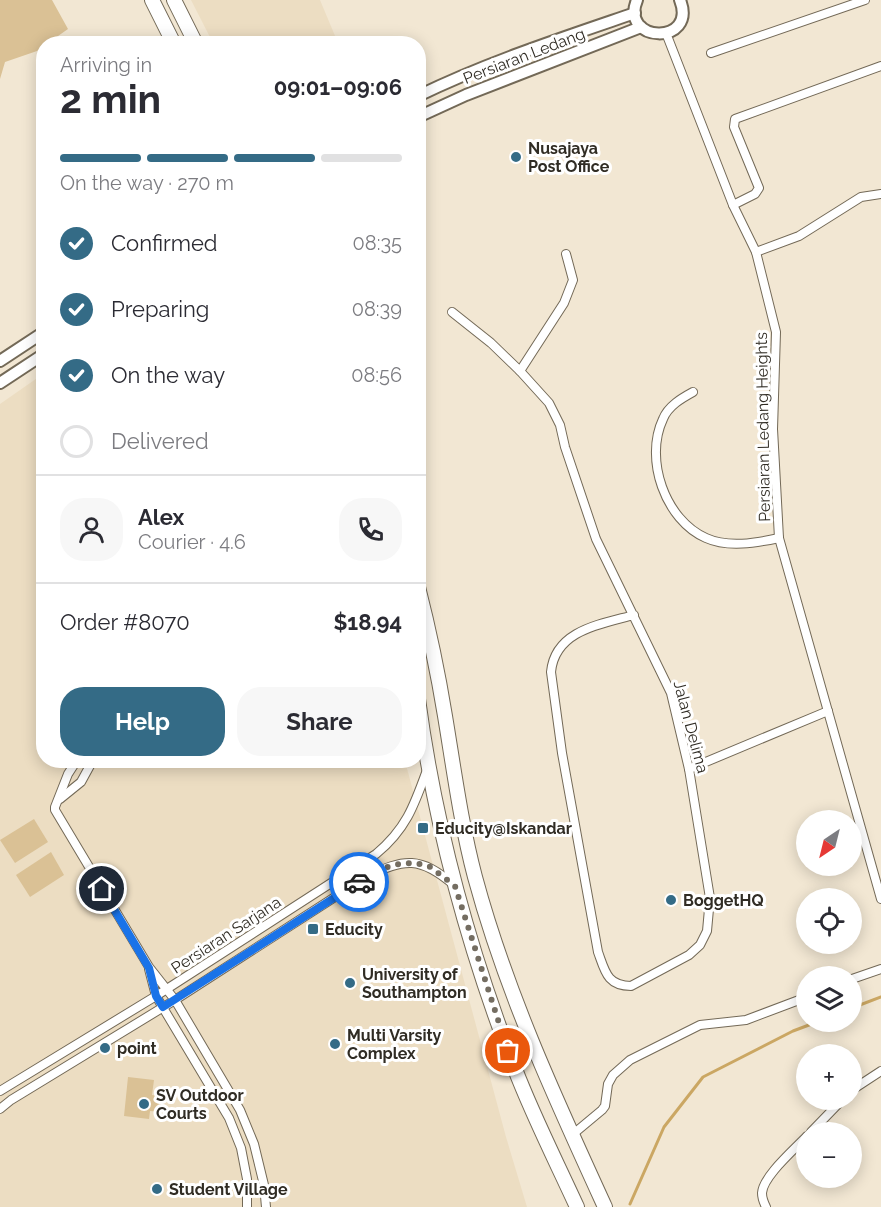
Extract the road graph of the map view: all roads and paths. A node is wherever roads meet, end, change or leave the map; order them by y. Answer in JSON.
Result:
{"nodes":[{"id":1,"x":152,"y":0,"type":"edge"},
{"id":2,"x":174,"y":0,"type":"edge"},
{"id":3,"x":637,"y":0,"type":"edge"},
{"id":4,"x":865,"y":0,"type":"edge"},
{"id":5,"x":682,"y":1,"type":"edge"},
{"id":6,"x":635,"y":13,"type":"junction"},
{"id":7,"x":641,"y":27,"type":"junction"},
{"id":8,"x":666,"y":33,"type":"junction"},
{"id":9,"x":170,"y":36,"type":"edge"},
{"id":10,"x":192,"y":36,"type":"edge"},
{"id":11,"x":711,"y":53,"type":"dead end"},
{"id":12,"x":881,"y":66,"type":"edge"},
{"id":13,"x":426,"y":92,"type":"edge"},
{"id":14,"x":426,"y":113,"type":"edge"},
{"id":15,"x":881,"y":194,"type":"edge"},
{"id":16,"x":733,"y":205,"type":"junction"},
{"id":17,"x":756,"y":252,"type":"junction"},
{"id":18,"x":566,"y":254,"type":"dead end"},
{"id":19,"x":452,"y":312,"type":"dead end"},
{"id":20,"x":36,"y":338,"type":"edge"},
{"id":21,"x":36,"y":359,"type":"edge"},
{"id":22,"x":0,"y":361,"type":"edge"},
{"id":23,"x":520,"y":371,"type":"junction"},
{"id":24,"x":0,"y":383,"type":"edge"},
{"id":25,"x":693,"y":392,"type":"dead end"},
{"id":26,"x":779,"y":538,"type":"junction"},
{"id":27,"x":634,"y":615,"type":"junction"},
{"id":28,"x":426,"y":623,"type":"edge"},
{"id":29,"x":828,"y":711,"type":"junction"},
{"id":30,"x":426,"y":748,"type":"edge"},
{"id":31,"x":429,"y":766,"type":"junction"},
{"id":32,"x":72,"y":768,"type":"edge"},
{"id":33,"x":90,"y":768,"type":"edge"},
{"id":34,"x":689,"y":770,"type":"junction"},
{"id":35,"x":57,"y":802,"type":"junction"},
{"id":36,"x":455,"y":886,"type":"junction"},
{"id":37,"x":880,"y":895,"type":"edge"},
{"id":38,"x":149,"y":968,"type":"junction"},
{"id":39,"x":881,"y":969,"type":"edge"},
{"id":40,"x":862,"y":976,"type":"edge"},
{"id":41,"x":167,"y":988,"type":"junction"},
{"id":42,"x":156,"y":996,"type":"junction"},
{"id":43,"x":175,"y":1000,"type":"junction"},
{"id":44,"x":796,"y":1001,"type":"edge"},
{"id":45,"x":163,"y":1007,"type":"junction"},
{"id":46,"x":881,"y":1071,"type":"edge"},
{"id":47,"x":862,"y":1083,"type":"edge"},
{"id":48,"x":0,"y":1091,"type":"edge"},
{"id":49,"x":0,"y":1109,"type":"edge"},
{"id":50,"x":832,"y":1110,"type":"edge"},
{"id":51,"x":821,"y":1122,"type":"edge"},
{"id":52,"x":572,"y":1135,"type":"junction"},
{"id":53,"x":796,"y":1149,"type":"edge"},
{"id":54,"x":247,"y":1207,"type":"edge"},
{"id":55,"x":266,"y":1207,"type":"edge"},
{"id":56,"x":577,"y":1207,"type":"edge"},
{"id":57,"x":605,"y":1207,"type":"edge"},
{"id":58,"x":766,"y":1207,"type":"edge"}],
"edges":[{"from":1,"to":9,"type":"highway"},
{"from":2,"to":10,"type":"highway"},
{"from":3,"to":6,"type":"street"},
{"from":4,"to":11,"type":"street"},
{"from":5,"to":8,"type":"street"},
{"from":6,"to":7,"type":"street"},
{"from":6,"to":13,"type":"street","name":"Persiaran Ledang"},
{"from":7,"to":8,"type":"street"},
{"from":7,"to":14,"type":"street","name":"Persiaran Ledang"},
{"from":8,"to":16,"type":"street","name":"Persiaran Ledang Heights"},
{"from":12,"to":16,"type":"street"},
{"from":15,"to":17,"type":"street"},
{"from":16,"to":17,"type":"street","name":"Persiaran Ledang Heights"},
{"from":17,"to":26,"type":"street","name":"Persiaran Ledang Heights"},
{"from":18,"to":23,"type":"street"},
{"from":19,"to":23,"type":"street"},
{"from":20,"to":22,"type":"street"},
{"from":21,"to":24,"type":"street"},
{"from":23,"to":27,"type":"street"},
{"from":25,"to":26,"type":"street"},
{"from":26,"to":29,"type":"street","name":"Persiaran Ledang Heights"},
{"from":27,"to":34,"type":"street","name":"Jalan Delima"},
{"from":27,"to":34,"type":"street","name":"Jalan Delima"},
{"from":28,"to":52,"type":"highway"},
{"from":29,"to":34,"type":"street"},
{"from":29,"to":37,"type":"street","name":"Persiaran Ledang Heights"},
{"from":30,"to":31,"type":"highway"},
{"from":31,"to":36,"type":"highway"},
{"from":31,"to":41,"type":"street","name":"Persiaran Sarjana"},
{"from":32,"to":35,"type":"street"},
{"from":33,"to":35,"type":"street"},
{"from":35,"to":38,"type":"street"},
{"from":36,"to":43,"type":"street","name":"Persiaran Sarjana"},
{"from":36,"to":56,"type":"highway"},
{"from":38,"to":41,"type":"street"},
{"from":38,"to":42,"type":"street"},
{"from":39,"to":40,"type":"street"},
{"from":41,"to":42,"type":"street","name":"Persiaran Sarjana"},
{"from":41,"to":43,"type":"street"},
{"from":42,"to":45,"type":"street"},
{"from":42,"to":48,"type":"street","name":"Persiaran Sarjana"},
{"from":43,"to":45,"type":"street","name":"Persiaran Sarjana"},
{"from":43,"to":55,"type":"street"},
{"from":44,"to":52,"type":"street"},
{"from":45,"to":49,"type":"street","name":"Persiaran Sarjana"},
{"from":45,"to":54,"type":"street"},
{"from":46,"to":47,"type":"street"},
{"from":50,"to":51,"type":"street"},
{"from":52,"to":57,"type":"highway"},
{"from":53,"to":58,"type":"street"}]}
